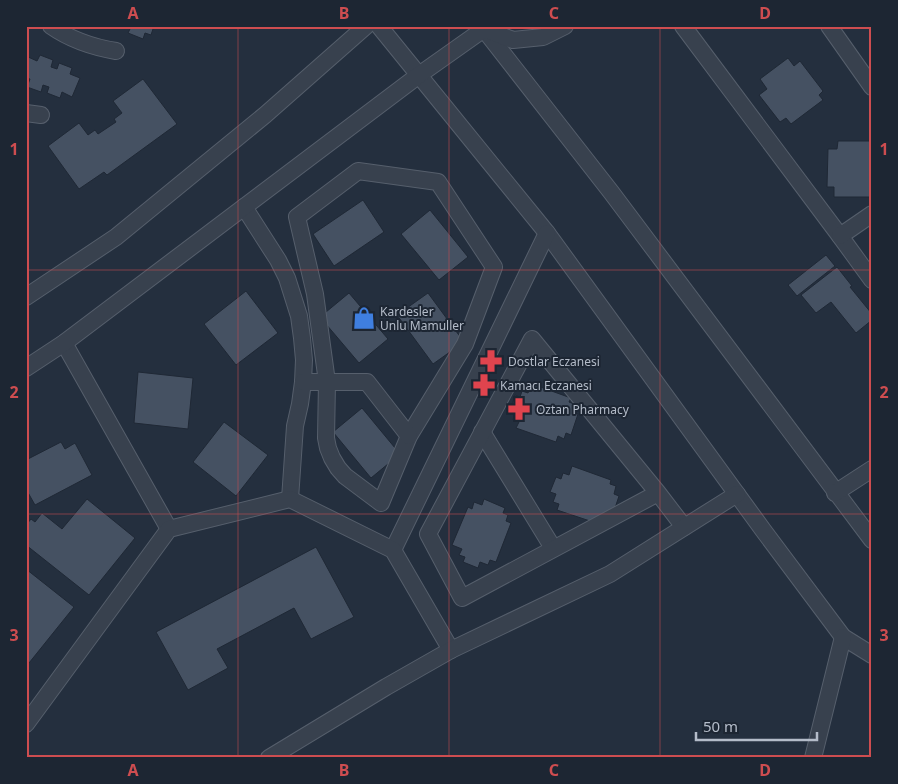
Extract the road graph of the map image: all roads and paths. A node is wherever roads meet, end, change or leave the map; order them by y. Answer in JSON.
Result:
{"nodes":[{"id":1,"x":51,"y":26,"type":"edge"},
{"id":2,"x":366,"y":26,"type":"edge"},
{"id":3,"x":379,"y":26,"type":"edge"},
{"id":4,"x":565,"y":26,"type":"edge"},
{"id":5,"x":683,"y":26,"type":"edge"},
{"id":6,"x":829,"y":26,"type":"edge"},
{"id":7,"x":483,"y":28,"type":"edge"},
{"id":8,"x":116,"y":51,"type":"dead end"},
{"id":9,"x":419,"y":75,"type":"junction"},
{"id":10,"x":869,"y":79,"type":"edge"},
{"id":11,"x":244,"y":207,"type":"junction"},
{"id":12,"x":872,"y":214,"type":"edge"},
{"id":13,"x":547,"y":233,"type":"junction"},
{"id":14,"x":840,"y":236,"type":"junction"},
{"id":15,"x":872,"y":280,"type":"edge"},
{"id":16,"x":26,"y":297,"type":"edge"},
{"id":17,"x":64,"y":343,"type":"junction"},
{"id":18,"x":26,"y":368,"type":"edge"},
{"id":19,"x":303,"y":382,"type":"junction"},
{"id":20,"x":328,"y":382,"type":"junction"},
{"id":21,"x":482,"y":432,"type":"junction"},
{"id":22,"x":409,"y":436,"type":"junction"},
{"id":23,"x":872,"y":469,"type":"edge"},
{"id":24,"x":658,"y":493,"type":"junction"},
{"id":25,"x":835,"y":493,"type":"junction"},
{"id":26,"x":737,"y":494,"type":"junction"},
{"id":27,"x":290,"y":499,"type":"junction"},
{"id":28,"x":684,"y":527,"type":"junction"},
{"id":29,"x":169,"y":529,"type":"junction"},
{"id":30,"x":872,"y":540,"type":"edge"},
{"id":31,"x":553,"y":548,"type":"junction"},
{"id":32,"x":393,"y":550,"type":"junction"},
{"id":33,"x":843,"y":637,"type":"junction"},
{"id":34,"x":451,"y":650,"type":"junction"},
{"id":35,"x":872,"y":655,"type":"edge"},
{"id":36,"x":26,"y":724,"type":"edge"},
{"id":37,"x":269,"y":758,"type":"edge"},
{"id":38,"x":813,"y":758,"type":"edge"}],
"edges":[{"from":1,"to":8,"type":"street"},
{"from":2,"to":16,"type":"street"},
{"from":3,"to":9,"type":"street"},
{"from":4,"to":7,"type":"street"},
{"from":5,"to":14,"type":"street"},
{"from":6,"to":10,"type":"street"},
{"from":7,"to":9,"type":"street"},
{"from":7,"to":25,"type":"street"},
{"from":9,"to":11,"type":"street"},
{"from":9,"to":13,"type":"street"},
{"from":11,"to":17,"type":"street"},
{"from":11,"to":19,"type":"street"},
{"from":12,"to":14,"type":"street"},
{"from":13,"to":26,"type":"street"},
{"from":13,"to":32,"type":"street"},
{"from":14,"to":15,"type":"street"},
{"from":17,"to":18,"type":"street"},
{"from":17,"to":29,"type":"street"},
{"from":19,"to":20,"type":"street"},
{"from":19,"to":27,"type":"street"},
{"from":20,"to":22,"type":"street"},
{"from":20,"to":22,"type":"street"},
{"from":20,"to":22,"type":"street"},
{"from":21,"to":24,"type":"street"},
{"from":21,"to":31,"type":"street"},
{"from":21,"to":31,"type":"street"},
{"from":23,"to":25,"type":"street"},
{"from":24,"to":28,"type":"street"},
{"from":24,"to":31,"type":"street"},
{"from":25,"to":30,"type":"street"},
{"from":26,"to":28,"type":"street"},
{"from":26,"to":33,"type":"street"},
{"from":27,"to":29,"type":"street"},
{"from":27,"to":32,"type":"street"},
{"from":28,"to":34,"type":"street"},
{"from":29,"to":36,"type":"street"},
{"from":32,"to":34,"type":"street"},
{"from":33,"to":35,"type":"street"},
{"from":33,"to":38,"type":"street"},
{"from":34,"to":37,"type":"street"}]}
